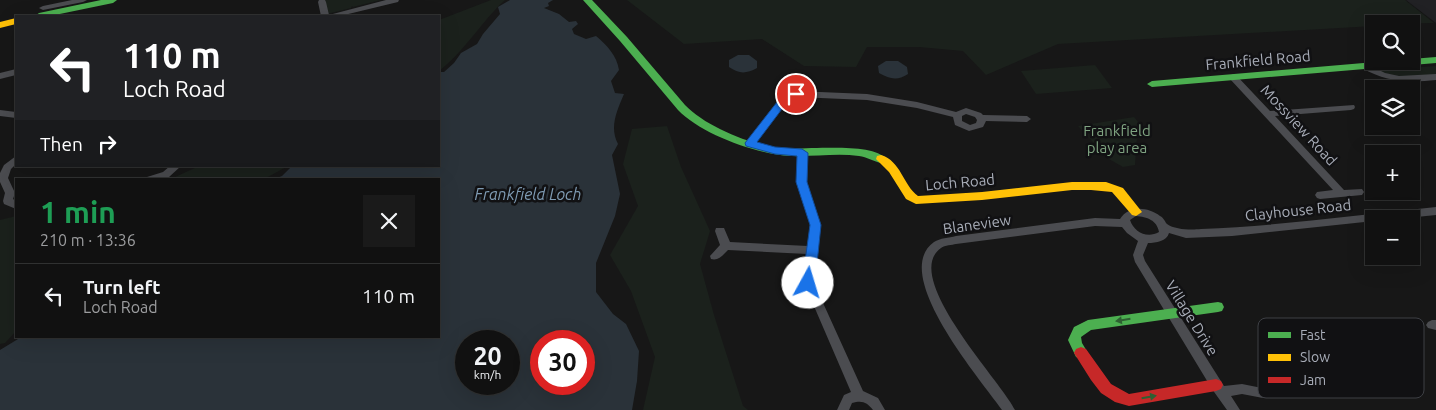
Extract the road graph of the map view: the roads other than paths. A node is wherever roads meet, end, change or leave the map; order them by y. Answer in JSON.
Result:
{"nodes":[{"id":1,"x":83,"y":0,"type":"edge"},
{"id":2,"x":113,"y":0,"type":"edge"},
{"id":3,"x":395,"y":0,"type":"edge"},
{"id":4,"x":587,"y":0,"type":"edge"},
{"id":5,"x":322,"y":2,"type":"dead end"},
{"id":6,"x":42,"y":10,"type":"edge"},
{"id":7,"x":325,"y":15,"type":"edge"},
{"id":8,"x":336,"y":15,"type":"edge"},
{"id":9,"x":15,"y":21,"type":"edge"},
{"id":10,"x":0,"y":25,"type":"edge"},
{"id":11,"x":1436,"y":60,"type":"edge"},
{"id":12,"x":1420,"y":61,"type":"edge"},
{"id":13,"x":1365,"y":66,"type":"edge"},
{"id":14,"x":1374,"y":70,"type":"edge"},
{"id":15,"x":15,"y":72,"type":"edge"},
{"id":16,"x":0,"y":76,"type":"edge"},
{"id":17,"x":1234,"y":77,"type":"junction"},
{"id":18,"x":1436,"y":77,"type":"edge"},
{"id":19,"x":1152,"y":84,"type":"dead end"},
{"id":20,"x":1351,"y":107,"type":"dead end"},
{"id":21,"x":0,"y":113,"type":"edge"},
{"id":22,"x":1269,"y":114,"type":"junction"},
{"id":23,"x":957,"y":115,"type":"junction"},
{"id":24,"x":15,"y":116,"type":"edge"},
{"id":25,"x":980,"y":118,"type":"junction"},
{"id":26,"x":1027,"y":120,"type":"dead end"},
{"id":27,"x":750,"y":143,"type":"junction"},
{"id":28,"x":802,"y":153,"type":"junction"},
{"id":29,"x":15,"y":160,"type":"edge"},
{"id":30,"x":175,"y":167,"type":"edge"},
{"id":31,"x":154,"y":178,"type":"edge"},
{"id":32,"x":1359,"y":192,"type":"dead end"},
{"id":33,"x":1341,"y":193,"type":"junction"},
{"id":34,"x":1320,"y":195,"type":"dead end"},
{"id":35,"x":15,"y":204,"type":"edge"},
{"id":36,"x":1436,"y":211,"type":"edge"},
{"id":37,"x":1136,"y":212,"type":"junction"},
{"id":38,"x":1125,"y":223,"type":"junction"},
{"id":39,"x":1164,"y":227,"type":"junction"},
{"id":40,"x":720,"y":231,"type":"dead end"},
{"id":41,"x":1144,"y":239,"type":"junction"},
{"id":42,"x":726,"y":246,"type":"junction"},
{"id":43,"x":812,"y":250,"type":"junction"},
{"id":44,"x":715,"y":256,"type":"dead end"},
{"id":45,"x":1218,"y":307,"type":"dead end"},
{"id":46,"x":1171,"y":313,"type":"junction"},
{"id":47,"x":1219,"y":389,"type":"junction"},
{"id":48,"x":1258,"y":392,"type":"edge"},
{"id":49,"x":858,"y":396,"type":"junction"},
{"id":50,"x":843,"y":410,"type":"edge"},
{"id":51,"x":879,"y":410,"type":"edge"},
{"id":52,"x":1009,"y":410,"type":"edge"},
{"id":53,"x":1234,"y":410,"type":"edge"}],
"edges":[{"from":1,"to":6,"type":"street"},
{"from":2,"to":6,"type":"street"},
{"from":3,"to":8,"type":"street"},
{"from":4,"to":27,"type":"street","name":"Loch Road"},
{"from":5,"to":7,"type":"street"},
{"from":9,"to":10,"type":"street"},
{"from":11,"to":12,"type":"street","name":"Frankfield Road"},
{"from":13,"to":17,"type":"street","name":"Frankfield Road"},
{"from":14,"to":18,"type":"street","name":"Frankfield Road"},
{"from":15,"to":16,"type":"street"},
{"from":17,"to":19,"type":"street","name":"Frankfield Road"},
{"from":17,"to":22,"type":"street","name":"Mossview Road"},
{"from":20,"to":22,"type":"street"},
{"from":21,"to":24,"type":"street"},
{"from":22,"to":33,"type":"street","name":"Mossview Road"},
{"from":23,"to":25,"type":"street"},
{"from":23,"to":25,"type":"street"},
{"from":23,"to":27,"type":"street"},
{"from":25,"to":26,"type":"street"},
{"from":27,"to":28,"type":"street","name":"Loch Road"},
{"from":28,"to":37,"type":"street","name":"Loch Road"},
{"from":28,"to":43,"type":"street"},
{"from":29,"to":35,"type":"street"},
{"from":30,"to":31,"type":"street"},
{"from":32,"to":33,"type":"street"},
{"from":33,"to":34,"type":"street"},
{"from":36,"to":39,"type":"street","name":"Clayhouse Road"},
{"from":37,"to":38,"type":"street"},
{"from":37,"to":39,"type":"street"},
{"from":38,"to":41,"type":"street"},
{"from":38,"to":52,"type":"street","name":"Blaneview"},
{"from":39,"to":41,"type":"street"},
{"from":40,"to":42,"type":"street"},
{"from":41,"to":46,"type":"street","name":"Village Drive"},
{"from":42,"to":43,"type":"street"},
{"from":42,"to":44,"type":"street"},
{"from":43,"to":49,"type":"street"},
{"from":45,"to":46,"type":"street"},
{"from":46,"to":47,"type":"street","name":"Village Drive"},
{"from":46,"to":47,"type":"street","one_way":true},
{"from":47,"to":48,"type":"street"},
{"from":47,"to":53,"type":"street","name":"Village Drive"},
{"from":49,"to":50,"type":"street"},
{"from":49,"to":51,"type":"street"}]}
